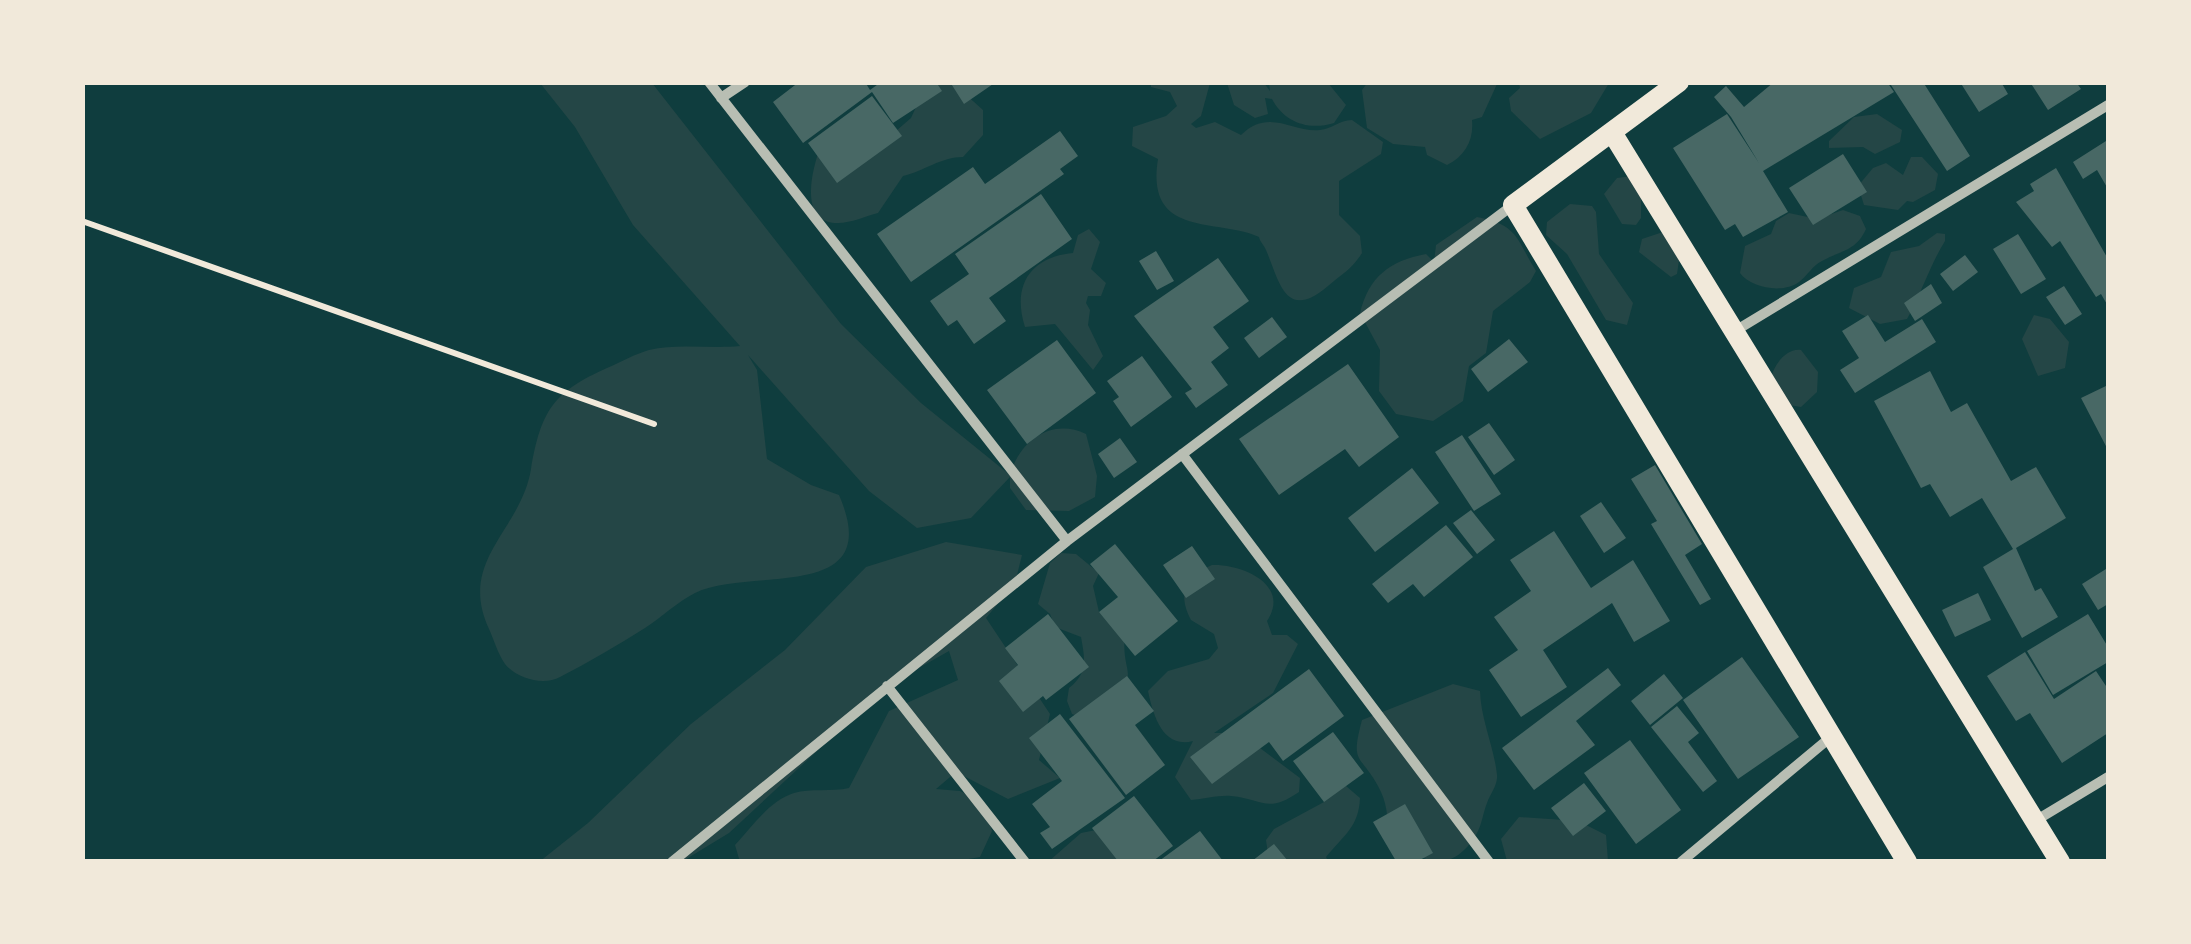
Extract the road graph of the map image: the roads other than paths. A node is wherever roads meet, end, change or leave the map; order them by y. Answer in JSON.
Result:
{"nodes":[{"id":1,"x":709,"y":82,"type":"edge"},
{"id":2,"x":745,"y":82,"type":"edge"},
{"id":3,"x":1668,"y":86,"type":"edge"},
{"id":4,"x":721,"y":98,"type":"junction"},
{"id":5,"x":2108,"y":105,"type":"edge"},
{"id":6,"x":1613,"y":134,"type":"junction"},
{"id":7,"x":1513,"y":205,"type":"junction"},
{"id":8,"x":1734,"y":331,"type":"junction"},
{"id":9,"x":1182,"y":454,"type":"junction"},
{"id":10,"x":1067,"y":541,"type":"junction"},
{"id":11,"x":887,"y":686,"type":"junction"},
{"id":12,"x":1833,"y":736,"type":"junction"},
{"id":13,"x":2108,"y":777,"type":"edge"},
{"id":14,"x":2036,"y":821,"type":"junction"},
{"id":15,"x":672,"y":862,"type":"edge"},
{"id":16,"x":1025,"y":862,"type":"edge"},
{"id":17,"x":1489,"y":862,"type":"edge"},
{"id":18,"x":1681,"y":862,"type":"edge"},
{"id":19,"x":1907,"y":862,"type":"edge"},
{"id":20,"x":2060,"y":862,"type":"edge"}],
"edges":[{"from":1,"to":4,"type":"street"},
{"from":2,"to":4,"type":"street"},
{"from":3,"to":6,"type":"main road"},
{"from":4,"to":10,"type":"street"},
{"from":5,"to":8,"type":"street"},
{"from":6,"to":7,"type":"main road"},
{"from":6,"to":8,"type":"main road"},
{"from":7,"to":9,"type":"street"},
{"from":7,"to":12,"type":"main road"},
{"from":8,"to":14,"type":"main road"},
{"from":9,"to":10,"type":"street"},
{"from":9,"to":17,"type":"street"},
{"from":10,"to":11,"type":"street"},
{"from":11,"to":15,"type":"street"},
{"from":11,"to":16,"type":"street"},
{"from":12,"to":18,"type":"street"},
{"from":12,"to":19,"type":"main road"},
{"from":13,"to":14,"type":"street"},
{"from":14,"to":20,"type":"main road"}]}
